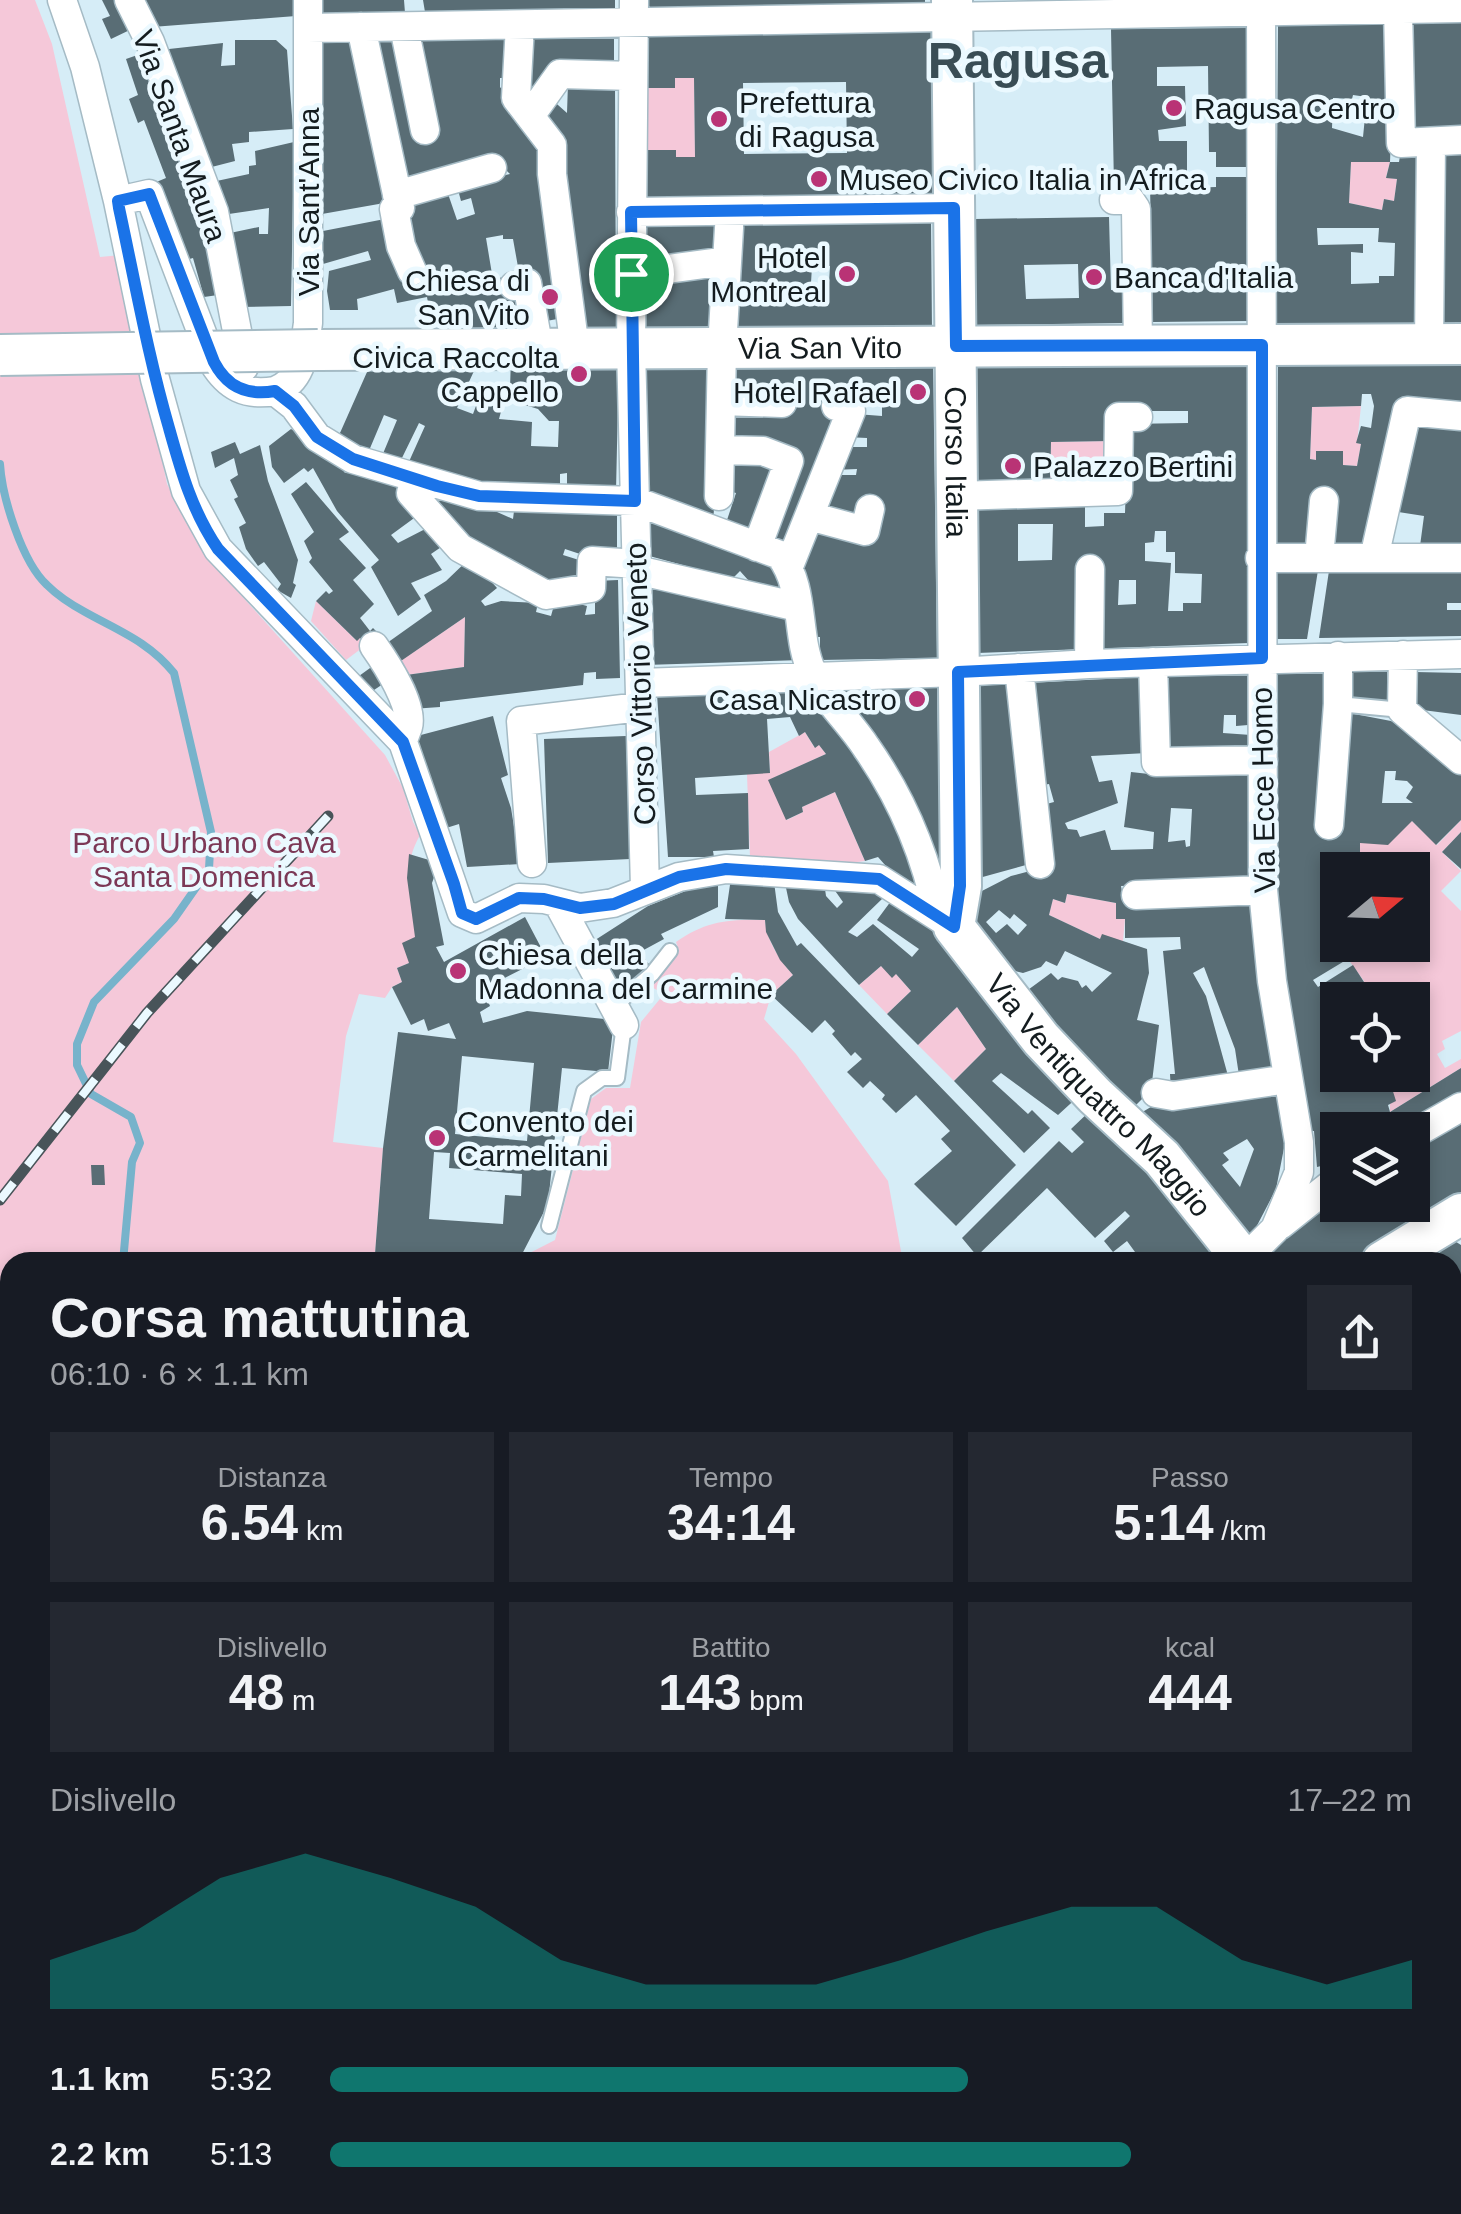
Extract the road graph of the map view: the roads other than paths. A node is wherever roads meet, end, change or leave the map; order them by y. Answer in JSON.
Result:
{"nodes":[{"id":1,"x":62,"y":0,"type":"edge"},
{"id":2,"x":129,"y":0,"type":"edge"},
{"id":3,"x":1261,"y":5,"type":"edge"},
{"id":4,"x":1406,"y":6,"type":"edge"},
{"id":5,"x":952,"y":8,"type":"edge"},
{"id":6,"x":1461,"y":8,"type":"edge"},
{"id":7,"x":634,"y":11,"type":"edge"},
{"id":8,"x":308,"y":14,"type":"edge"},
{"id":9,"x":409,"y":18,"type":"edge"},
{"id":10,"x":520,"y":24,"type":"junction"},
{"id":11,"x":362,"y":28,"type":"junction"},
{"id":12,"x":633,"y":76,"type":"junction"},
{"id":13,"x":530,"y":116,"type":"junction"},
{"id":14,"x":425,"y":130,"type":"dead end"},
{"id":15,"x":1461,"y":140,"type":"edge"},
{"id":16,"x":1431,"y":142,"type":"junction"},
{"id":17,"x":492,"y":168,"type":"dead end"},
{"id":18,"x":1114,"y":200,"type":"dead end"},
{"id":19,"x":118,"y":201,"type":"junction"},
{"id":20,"x":396,"y":202,"type":"junction"},
{"id":21,"x":960,"y":203,"type":"junction"},
{"id":22,"x":631,"y":212,"type":"junction"},
{"id":23,"x":730,"y":212,"type":"junction"},
{"id":24,"x":727,"y":261,"type":"junction"},
{"id":25,"x":412,"y":271,"type":"dead end"},
{"id":26,"x":631,"y":274,"type":"junction"},
{"id":27,"x":514,"y":286,"type":"dead end"},
{"id":28,"x":1138,"y":344,"type":"junction"},
{"id":29,"x":1445,"y":344,"type":"edge"},
{"id":30,"x":1262,"y":345,"type":"junction"},
{"id":31,"x":956,"y":346,"type":"junction"},
{"id":32,"x":630,"y":348,"type":"junction"},
{"id":33,"x":722,"y":348,"type":"junction"},
{"id":34,"x":557,"y":349,"type":"junction"},
{"id":35,"x":0,"y":355,"type":"edge"},
{"id":36,"x":262,"y":392,"type":"junction"},
{"id":37,"x":722,"y":401,"type":"junction"},
{"id":38,"x":782,"y":403,"type":"dead end"},
{"id":39,"x":836,"y":406,"type":"dead end"},
{"id":40,"x":1461,"y":416,"type":"edge"},
{"id":41,"x":1138,"y":418,"type":"dead end"},
{"id":42,"x":720,"y":450,"type":"junction"},
{"id":43,"x":411,"y":493,"type":"dead end"},
{"id":44,"x":719,"y":496,"type":"dead end"},
{"id":45,"x":957,"y":496,"type":"junction"},
{"id":46,"x":635,"y":501,"type":"junction"},
{"id":47,"x":1324,"y":501,"type":"dead end"},
{"id":48,"x":870,"y":510,"type":"dead end"},
{"id":49,"x":809,"y":516,"type":"junction"},
{"id":50,"x":757,"y":547,"type":"junction"},
{"id":51,"x":1260,"y":558,"type":"junction"},
{"id":52,"x":1319,"y":558,"type":"junction"},
{"id":53,"x":1374,"y":558,"type":"junction"},
{"id":54,"x":1461,"y":558,"type":"edge"},
{"id":55,"x":788,"y":566,"type":"junction"},
{"id":56,"x":637,"y":567,"type":"junction"},
{"id":57,"x":1090,"y":569,"type":"dead end"},
{"id":58,"x":798,"y":607,"type":"junction"},
{"id":59,"x":374,"y":646,"type":"dead end"},
{"id":60,"x":1461,"y":654,"type":"edge"},
{"id":61,"x":1403,"y":655,"type":"junction"},
{"id":62,"x":1338,"y":656,"type":"junction"},
{"id":63,"x":1262,"y":658,"type":"junction"},
{"id":64,"x":1153,"y":662,"type":"junction"},
{"id":65,"x":1089,"y":664,"type":"junction"},
{"id":66,"x":1019,"y":668,"type":"junction"},
{"id":67,"x":958,"y":672,"type":"junction"},
{"id":68,"x":813,"y":675,"type":"junction"},
{"id":69,"x":640,"y":695,"type":"junction"},
{"id":70,"x":1338,"y":704,"type":"junction"},
{"id":71,"x":1402,"y":710,"type":"junction"},
{"id":72,"x":403,"y":742,"type":"junction"},
{"id":73,"x":1263,"y":760,"type":"junction"},
{"id":74,"x":1461,"y":760,"type":"edge"},
{"id":75,"x":1329,"y":825,"type":"dead end"},
{"id":76,"x":532,"y":863,"type":"dead end"},
{"id":77,"x":1040,"y":864,"type":"dead end"},
{"id":78,"x":645,"y":889,"type":"junction"},
{"id":79,"x":1262,"y":890,"type":"junction"},
{"id":80,"x":1136,"y":894,"type":"dead end"},
{"id":81,"x":558,"y":903,"type":"junction"},
{"id":82,"x":946,"y":921,"type":"junction"},
{"id":83,"x":670,"y":951,"type":"dead end"},
{"id":84,"x":619,"y":1015,"type":"junction"},
{"id":85,"x":1288,"y":1079,"type":"junction"},
{"id":86,"x":1156,"y":1093,"type":"dead end"},
{"id":87,"x":1461,"y":1107,"type":"edge"},
{"id":88,"x":1430,"y":1125,"type":"edge"},
{"id":89,"x":1320,"y":1193,"type":"edge"},
{"id":90,"x":1461,"y":1214,"type":"edge"},
{"id":91,"x":549,"y":1226,"type":"dead end"},
{"id":92,"x":1275,"y":1229,"type":"junction"},
{"id":93,"x":1236,"y":1252,"type":"edge"},
{"id":94,"x":1253,"y":1252,"type":"edge"},
{"id":95,"x":1398,"y":1252,"type":"edge"}],
"edges":[{"from":1,"to":19,"type":"street"},
{"from":2,"to":36,"type":"street","name":"Via Santa Maura"},
{"from":3,"to":4,"type":"street"},
{"from":3,"to":5,"type":"street"},
{"from":3,"to":30,"type":"street","name":"Via Ecce Homo"},
{"from":4,"to":6,"type":"street"},
{"from":4,"to":16,"type":"street"},
{"from":5,"to":7,"type":"street"},
{"from":5,"to":21,"type":"street","name":"Corso Italia"},
{"from":7,"to":10,"type":"street"},
{"from":7,"to":12,"type":"street","name":"Corso Vittorio Veneto"},
{"from":8,"to":11,"type":"street"},
{"from":8,"to":36,"type":"street","name":"Via Sant'Anna"},
{"from":9,"to":10,"type":"street"},
{"from":9,"to":11,"type":"street"},
{"from":9,"to":14,"type":"street"},
{"from":10,"to":13,"type":"street"},
{"from":11,"to":20,"type":"street"},
{"from":12,"to":13,"type":"street"},
{"from":12,"to":22,"type":"street","name":"Corso Vittorio Veneto"},
{"from":13,"to":34,"type":"street"},
{"from":15,"to":16,"type":"street"},
{"from":16,"to":29,"type":"street"},
{"from":17,"to":20,"type":"street"},
{"from":18,"to":28,"type":"street"},
{"from":19,"to":36,"type":"street"},
{"from":19,"to":72,"type":"street"},
{"from":20,"to":25,"type":"street"},
{"from":21,"to":23,"type":"street"},
{"from":21,"to":31,"type":"street","name":"Corso Italia"},
{"from":22,"to":23,"type":"street"},
{"from":22,"to":26,"type":"street","name":"Corso Vittorio Veneto"},
{"from":23,"to":24,"type":"street"},
{"from":24,"to":26,"type":"street"},
{"from":24,"to":33,"type":"street"},
{"from":26,"to":32,"type":"street","name":"Corso Vittorio Veneto"},
{"from":27,"to":34,"type":"street"},
{"from":28,"to":30,"type":"street","name":"Via San Vito"},
{"from":28,"to":31,"type":"street","name":"Via San Vito"},
{"from":29,"to":30,"type":"street","name":"Via San Vito"},
{"from":30,"to":51,"type":"street","name":"Via Ecce Homo"},
{"from":31,"to":33,"type":"street","name":"Via San Vito"},
{"from":31,"to":45,"type":"street","name":"Corso Italia"},
{"from":32,"to":33,"type":"street","name":"Via San Vito"},
{"from":32,"to":34,"type":"street","name":"Via San Vito"},
{"from":32,"to":46,"type":"street","name":"Corso Vittorio Veneto"},
{"from":33,"to":37,"type":"street"},
{"from":34,"to":35,"type":"street","name":"Via San Vito","bridge":true},
{"from":36,"to":46,"type":"street"},
{"from":37,"to":38,"type":"street"},
{"from":37,"to":42,"type":"street"},
{"from":39,"to":49,"type":"street"},
{"from":40,"to":53,"type":"street"},
{"from":41,"to":45,"type":"street"},
{"from":42,"to":44,"type":"street"},
{"from":42,"to":50,"type":"street"},
{"from":43,"to":56,"type":"street"},
{"from":45,"to":67,"type":"street","name":"Corso Italia"},
{"from":46,"to":50,"type":"street"},
{"from":46,"to":56,"type":"street","name":"Corso Vittorio Veneto"},
{"from":47,"to":52,"type":"street"},
{"from":48,"to":49,"type":"street"},
{"from":49,"to":55,"type":"street"},
{"from":50,"to":55,"type":"street"},
{"from":51,"to":52,"type":"street"},
{"from":51,"to":63,"type":"street","name":"Via Ecce Homo"},
{"from":52,"to":53,"type":"street"},
{"from":53,"to":54,"type":"street"},
{"from":55,"to":58,"type":"street"},
{"from":56,"to":58,"type":"street"},
{"from":56,"to":69,"type":"street","name":"Corso Vittorio Veneto"},
{"from":57,"to":65,"type":"street"},
{"from":58,"to":68,"type":"street"},
{"from":59,"to":72,"type":"street"},
{"from":60,"to":61,"type":"street"},
{"from":61,"to":62,"type":"street"},
{"from":61,"to":71,"type":"street"},
{"from":62,"to":63,"type":"street"},
{"from":62,"to":70,"type":"street"},
{"from":63,"to":64,"type":"street"},
{"from":63,"to":73,"type":"street","name":"Via Ecce Homo"},
{"from":64,"to":65,"type":"street"},
{"from":64,"to":73,"type":"street"},
{"from":65,"to":66,"type":"street"},
{"from":66,"to":67,"type":"street"},
{"from":66,"to":77,"type":"street"},
{"from":67,"to":68,"type":"street"},
{"from":67,"to":82,"type":"street","name":"Corso Italia"},
{"from":68,"to":69,"type":"street"},
{"from":68,"to":82,"type":"street"},
{"from":69,"to":76,"type":"street"},
{"from":69,"to":78,"type":"street","name":"Corso Vittorio Veneto"},
{"from":70,"to":71,"type":"lane"},
{"from":70,"to":75,"type":"street"},
{"from":71,"to":74,"type":"street"},
{"from":72,"to":81,"type":"street"},
{"from":73,"to":79,"type":"street","name":"Via Ecce Homo"},
{"from":78,"to":81,"type":"street"},
{"from":78,"to":82,"type":"street"},
{"from":79,"to":80,"type":"street"},
{"from":79,"to":85,"type":"street","name":"Via Ecce Homo"},
{"from":81,"to":84,"type":"street"},
{"from":82,"to":93,"type":"street","name":"Via Ventiquattro Maggio"},
{"from":83,"to":84,"type":"lane"},
{"from":84,"to":91,"type":"lane"},
{"from":85,"to":86,"type":"street"},
{"from":85,"to":92,"type":"street","name":"Via Ecce Homo"},
{"from":87,"to":88,"type":"street"},
{"from":89,"to":92,"type":"street"},
{"from":90,"to":95,"type":"street"},
{"from":92,"to":94,"type":"street","name":"Via Ecce Homo"}]}
